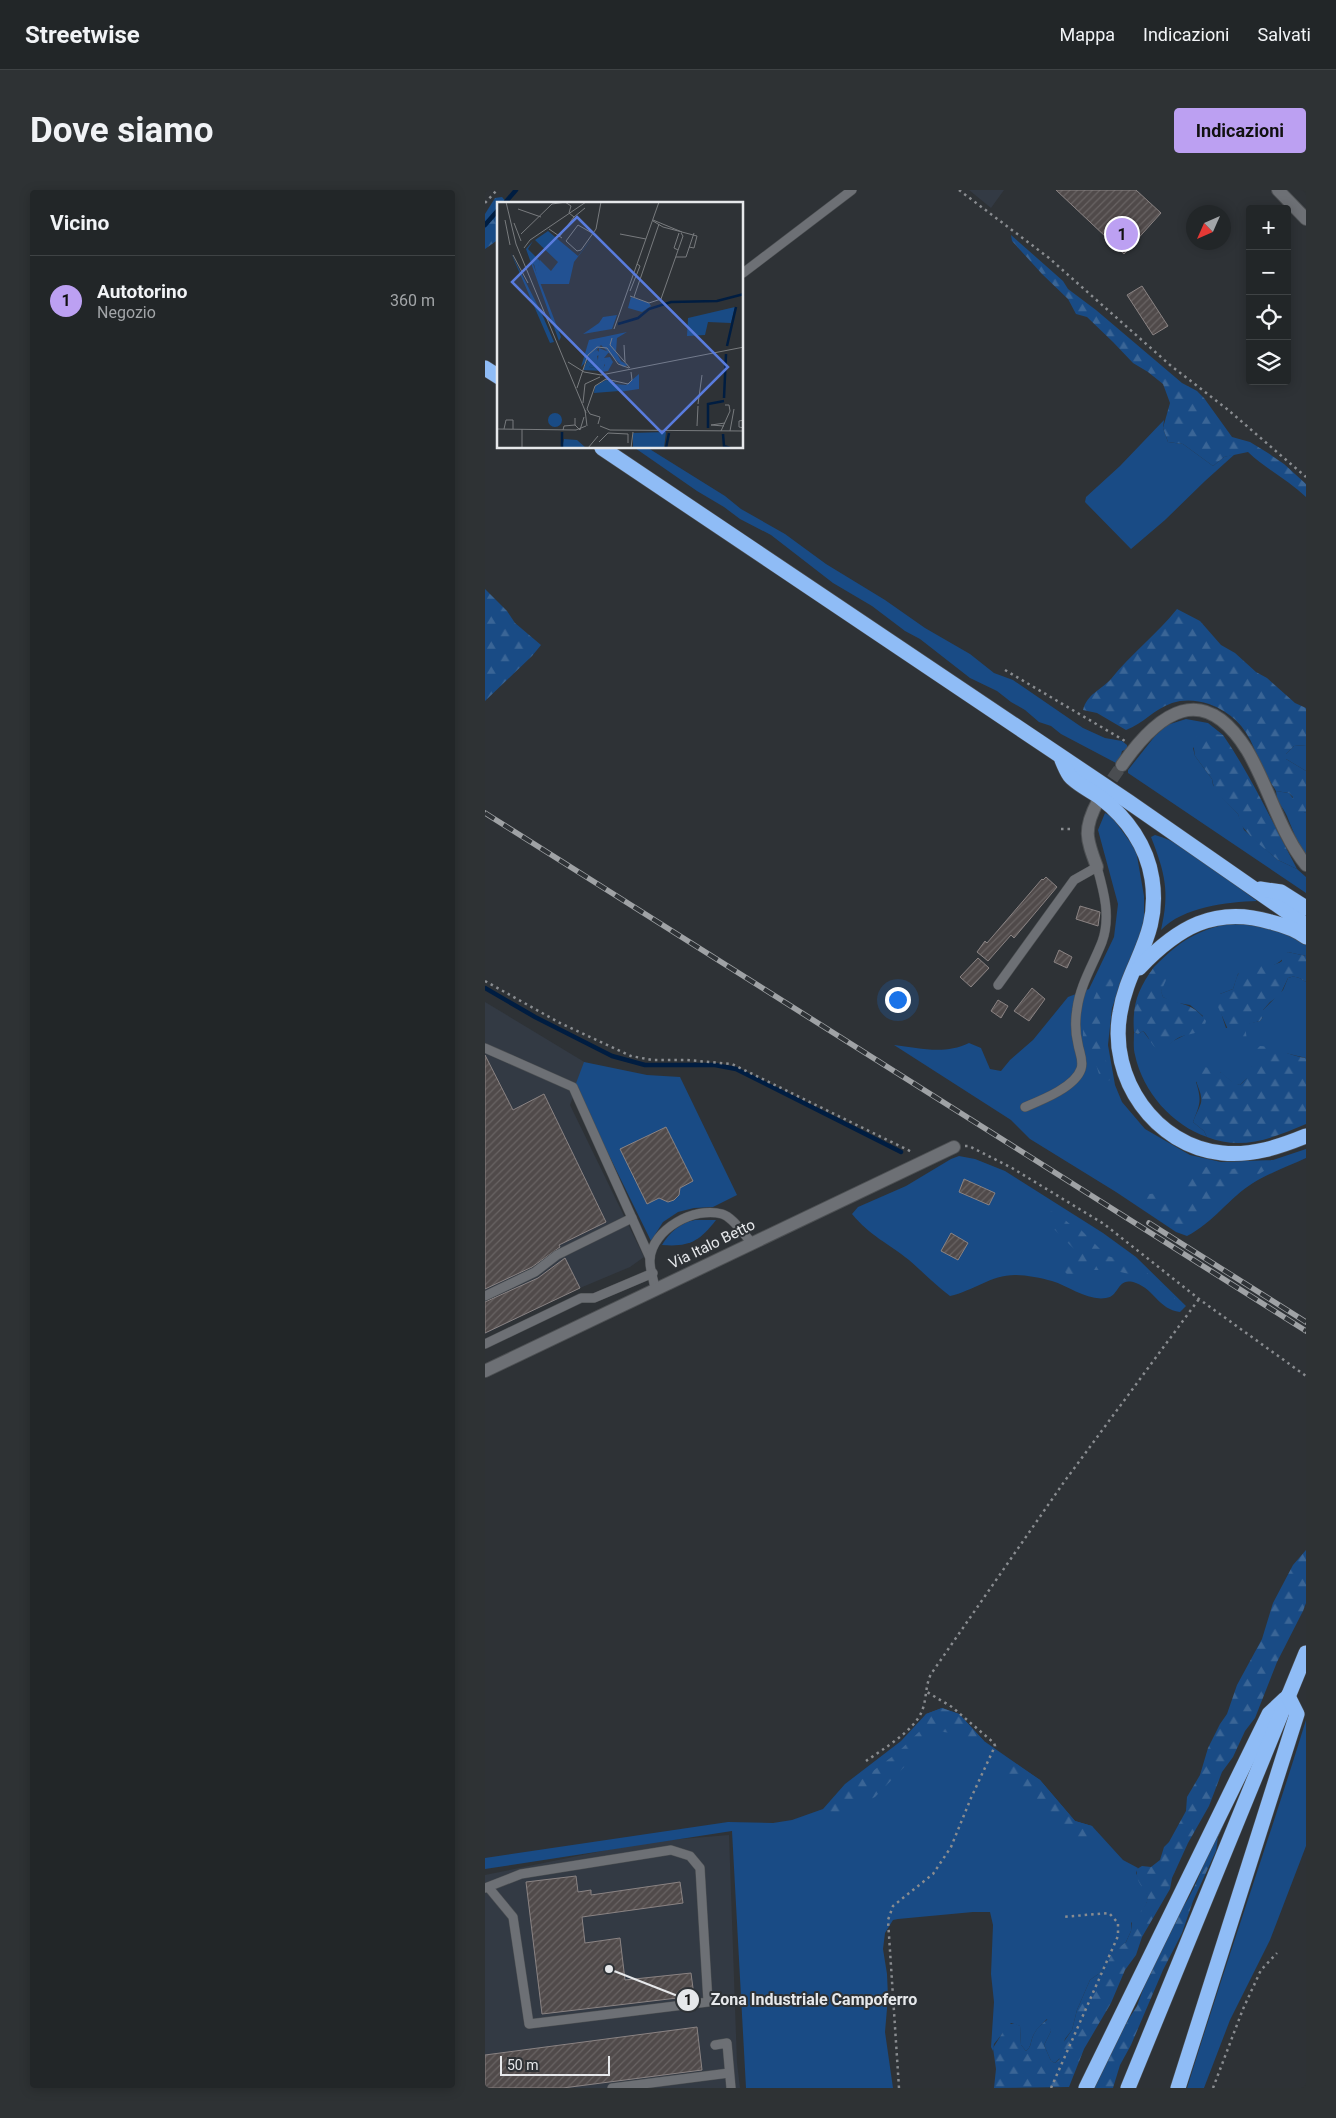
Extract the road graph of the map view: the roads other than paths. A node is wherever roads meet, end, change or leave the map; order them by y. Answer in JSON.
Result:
{"nodes":[{"id":1,"x":852,"y":190,"type":"edge"},
{"id":2,"x":1278,"y":190,"type":"edge"},
{"id":3,"x":1306,"y":219,"type":"edge"},
{"id":4,"x":744,"y":272,"type":"edge"},
{"id":5,"x":485,"y":368,"type":"edge"},
{"id":6,"x":497,"y":376,"type":"edge"},
{"id":7,"x":603,"y":449,"type":"edge"},
{"id":8,"x":1060,"y":757,"type":"junction"},
{"id":9,"x":1122,"y":765,"type":"tunnel mouth"},
{"id":10,"x":1098,"y":801,"type":"tunnel mouth"},
{"id":11,"x":1306,"y":866,"type":"edge"},
{"id":12,"x":1097,"y":867,"type":"junction"},
{"id":13,"x":1256,"y":889,"type":"junction"},
{"id":14,"x":1306,"y":908,"type":"edge"},
{"id":15,"x":1306,"y":925,"type":"edge"},
{"id":16,"x":1306,"y":937,"type":"edge"},
{"id":17,"x":1134,"y":972,"type":"junction"},
{"id":18,"x":998,"y":985,"type":"dead end"},
{"id":19,"x":485,"y":1048,"type":"edge"},
{"id":20,"x":1025,"y":1107,"type":"dead end"},
{"id":21,"x":1306,"y":1136,"type":"edge"},
{"id":22,"x":954,"y":1146,"type":"road end"},
{"id":23,"x":632,"y":1218,"type":"junction"},
{"id":24,"x":752,"y":1243,"type":"junction"},
{"id":25,"x":650,"y":1258,"type":"junction"},
{"id":26,"x":653,"y":1274,"type":"junction"},
{"id":27,"x":655,"y":1289,"type":"junction"},
{"id":28,"x":485,"y":1296,"type":"edge"},
{"id":29,"x":485,"y":1344,"type":"edge"},
{"id":30,"x":485,"y":1371,"type":"edge"},
{"id":31,"x":1306,"y":1653,"type":"edge"},
{"id":32,"x":1288,"y":1696,"type":"junction"},
{"id":33,"x":487,"y":1888,"type":"edge"},
{"id":34,"x":715,"y":2046,"type":"dead end"},
{"id":35,"x":729,"y":2073,"type":"junction"},
{"id":36,"x":612,"y":2088,"type":"edge"},
{"id":37,"x":731,"y":2088,"type":"edge"},
{"id":38,"x":1086,"y":2088,"type":"edge"},
{"id":39,"x":1128,"y":2088,"type":"edge"},
{"id":40,"x":1178,"y":2088,"type":"edge"}],
"edges":[{"from":1,"to":4,"type":"lane"},
{"from":2,"to":3,"type":"street"},
{"from":5,"to":6,"type":"highway"},
{"from":7,"to":8,"type":"highway"},
{"from":8,"to":13,"type":"highway"},
{"from":8,"to":17,"type":"highway"},
{"from":9,"to":11,"type":"street"},
{"from":10,"to":12,"type":"street"},
{"from":12,"to":18,"type":"lane"},
{"from":12,"to":20,"type":"lane"},
{"from":13,"to":14,"type":"highway"},
{"from":13,"to":15,"type":"highway"},
{"from":16,"to":17,"type":"highway"},
{"from":17,"to":21,"type":"highway"},
{"from":19,"to":23,"type":"lane"},
{"from":22,"to":24,"type":"street","name":"Via Italo Betto"},
{"from":23,"to":25,"type":"lane"},
{"from":23,"to":28,"type":"lane"},
{"from":24,"to":25,"type":"lane"},
{"from":24,"to":27,"type":"street","name":"Via Italo Betto"},
{"from":25,"to":26,"type":"lane"},
{"from":26,"to":27,"type":"lane"},
{"from":26,"to":29,"type":"lane"},
{"from":27,"to":30,"type":"street","name":"Via Italo Betto"},
{"from":31,"to":32,"type":"highway"},
{"from":32,"to":38,"type":"highway"},
{"from":32,"to":39,"type":"highway"},
{"from":32,"to":40,"type":"highway"},
{"from":33,"to":33,"type":"lane"},
{"from":34,"to":35,"type":"lane"},
{"from":35,"to":36,"type":"lane"},
{"from":35,"to":37,"type":"lane"}]}
